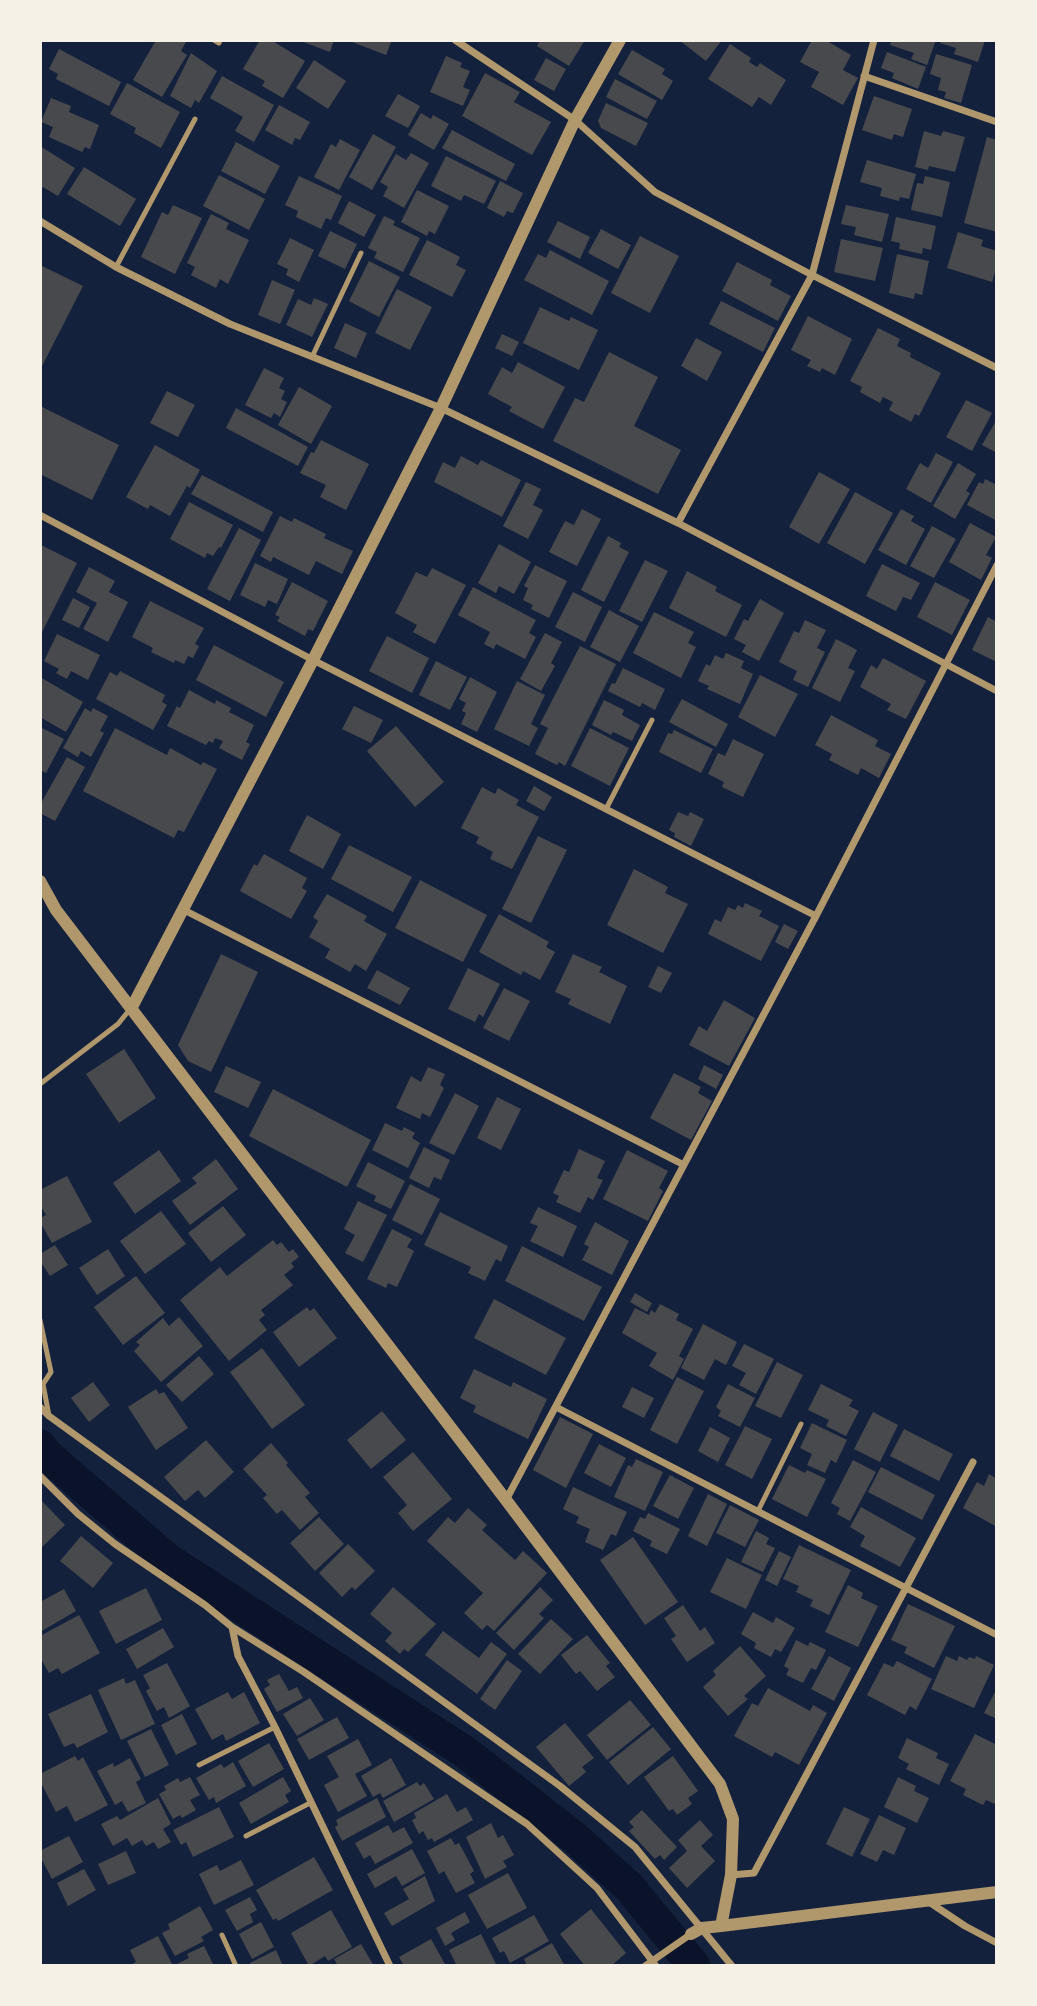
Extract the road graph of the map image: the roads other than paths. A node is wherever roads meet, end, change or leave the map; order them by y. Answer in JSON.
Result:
{"nodes":[{"id":1,"x":214,"y":40,"type":"edge"},
{"id":2,"x":220,"y":40,"type":"edge"},
{"id":3,"x":455,"y":40,"type":"edge"},
{"id":4,"x":620,"y":40,"type":"edge"},
{"id":5,"x":874,"y":40,"type":"edge"},
{"id":6,"x":864,"y":76,"type":"junction"},
{"id":7,"x":195,"y":119,"type":"dead end"},
{"id":8,"x":575,"y":120,"type":"junction"},
{"id":9,"x":997,"y":122,"type":"edge"},
{"id":10,"x":40,"y":221,"type":"edge"},
{"id":11,"x":361,"y":253,"type":"dead end"},
{"id":12,"x":116,"y":267,"type":"junction"},
{"id":13,"x":812,"y":275,"type":"junction"},
{"id":14,"x":312,"y":357,"type":"junction"},
{"id":15,"x":997,"y":368,"type":"edge"},
{"id":16,"x":441,"y":408,"type":"junction"},
{"id":17,"x":40,"y":515,"type":"edge"},
{"id":18,"x":678,"y":523,"type":"junction"},
{"id":19,"x":997,"y":565,"type":"edge"},
{"id":20,"x":313,"y":660,"type":"junction"},
{"id":21,"x":946,"y":665,"type":"junction"},
{"id":22,"x":997,"y":691,"type":"edge"},
{"id":23,"x":652,"y":720,"type":"dead end"},
{"id":24,"x":606,"y":809,"type":"junction"},
{"id":25,"x":40,"y":881,"type":"edge"},
{"id":26,"x":182,"y":909,"type":"junction"},
{"id":27,"x":817,"y":916,"type":"junction"},
{"id":28,"x":132,"y":1007,"type":"junction"},
{"id":29,"x":40,"y":1084,"type":"edge"},
{"id":30,"x":684,"y":1165,"type":"junction"},
{"id":31,"x":40,"y":1320,"type":"edge"},
{"id":32,"x":40,"y":1407,"type":"edge"},
{"id":33,"x":556,"y":1407,"type":"junction"},
{"id":34,"x":49,"y":1416,"type":"junction"},
{"id":35,"x":801,"y":1424,"type":"dead end"},
{"id":36,"x":973,"y":1461,"type":"dead end"},
{"id":37,"x":40,"y":1476,"type":"edge"},
{"id":38,"x":506,"y":1500,"type":"junction"},
{"id":39,"x":758,"y":1511,"type":"junction"},
{"id":40,"x":904,"y":1589,"type":"junction"},
{"id":41,"x":232,"y":1627,"type":"junction"},
{"id":42,"x":997,"y":1635,"type":"edge"},
{"id":43,"x":275,"y":1727,"type":"junction"},
{"id":44,"x":199,"y":1765,"type":"dead end"},
{"id":45,"x":312,"y":1802,"type":"junction"},
{"id":46,"x":246,"y":1836,"type":"dead end"},
{"id":47,"x":731,"y":1875,"type":"junction"},
{"id":48,"x":997,"y":1892,"type":"edge"},
{"id":49,"x":925,"y":1900,"type":"junction"},
{"id":50,"x":722,"y":1926,"type":"junction"},
{"id":51,"x":697,"y":1931,"type":"junction"},
{"id":52,"x":222,"y":1935,"type":"dead end"},
{"id":53,"x":997,"y":1943,"type":"edge"},
{"id":54,"x":651,"y":1964,"type":"edge"},
{"id":55,"x":236,"y":1966,"type":"edge"},
{"id":56,"x":390,"y":1966,"type":"edge"},
{"id":57,"x":732,"y":1966,"type":"edge"}],
"edges":[{"from":1,"to":2,"type":"lane"},
{"from":3,"to":8,"type":"street"},
{"from":4,"to":8,"type":"street"},
{"from":5,"to":6,"type":"street"},
{"from":6,"to":9,"type":"street"},
{"from":6,"to":13,"type":"street"},
{"from":7,"to":12,"type":"lane"},
{"from":8,"to":13,"type":"street"},
{"from":8,"to":16,"type":"street"},
{"from":10,"to":12,"type":"street"},
{"from":11,"to":14,"type":"lane"},
{"from":12,"to":14,"type":"street"},
{"from":13,"to":15,"type":"street"},
{"from":13,"to":18,"type":"street"},
{"from":14,"to":16,"type":"street"},
{"from":16,"to":18,"type":"street"},
{"from":16,"to":20,"type":"street"},
{"from":17,"to":20,"type":"street"},
{"from":18,"to":21,"type":"street"},
{"from":19,"to":21,"type":"street"},
{"from":20,"to":24,"type":"street"},
{"from":20,"to":26,"type":"street"},
{"from":21,"to":22,"type":"street"},
{"from":21,"to":27,"type":"street"},
{"from":23,"to":24,"type":"lane"},
{"from":24,"to":27,"type":"street"},
{"from":25,"to":28,"type":"street"},
{"from":26,"to":28,"type":"street"},
{"from":26,"to":30,"type":"street"},
{"from":27,"to":30,"type":"street"},
{"from":28,"to":29,"type":"lane"},
{"from":28,"to":38,"type":"street"},
{"from":30,"to":33,"type":"street"},
{"from":31,"to":34,"type":"lane"},
{"from":32,"to":34,"type":"street"},
{"from":33,"to":38,"type":"street"},
{"from":33,"to":39,"type":"street"},
{"from":34,"to":51,"type":"street"},
{"from":35,"to":39,"type":"lane"},
{"from":36,"to":40,"type":"street"},
{"from":37,"to":41,"type":"street"},
{"from":38,"to":47,"type":"street"},
{"from":39,"to":40,"type":"street"},
{"from":40,"to":42,"type":"street"},
{"from":40,"to":47,"type":"street"},
{"from":41,"to":43,"type":"street"},
{"from":41,"to":54,"type":"street"},
{"from":43,"to":44,"type":"lane"},
{"from":43,"to":45,"type":"street"},
{"from":45,"to":46,"type":"lane"},
{"from":45,"to":56,"type":"street"},
{"from":47,"to":50,"type":"street"},
{"from":48,"to":49,"type":"street"},
{"from":49,"to":50,"type":"street"},
{"from":49,"to":53,"type":"street"},
{"from":50,"to":51,"type":"street"},
{"from":51,"to":54,"type":"street"},
{"from":51,"to":57,"type":"street"},
{"from":52,"to":55,"type":"lane"}]}
